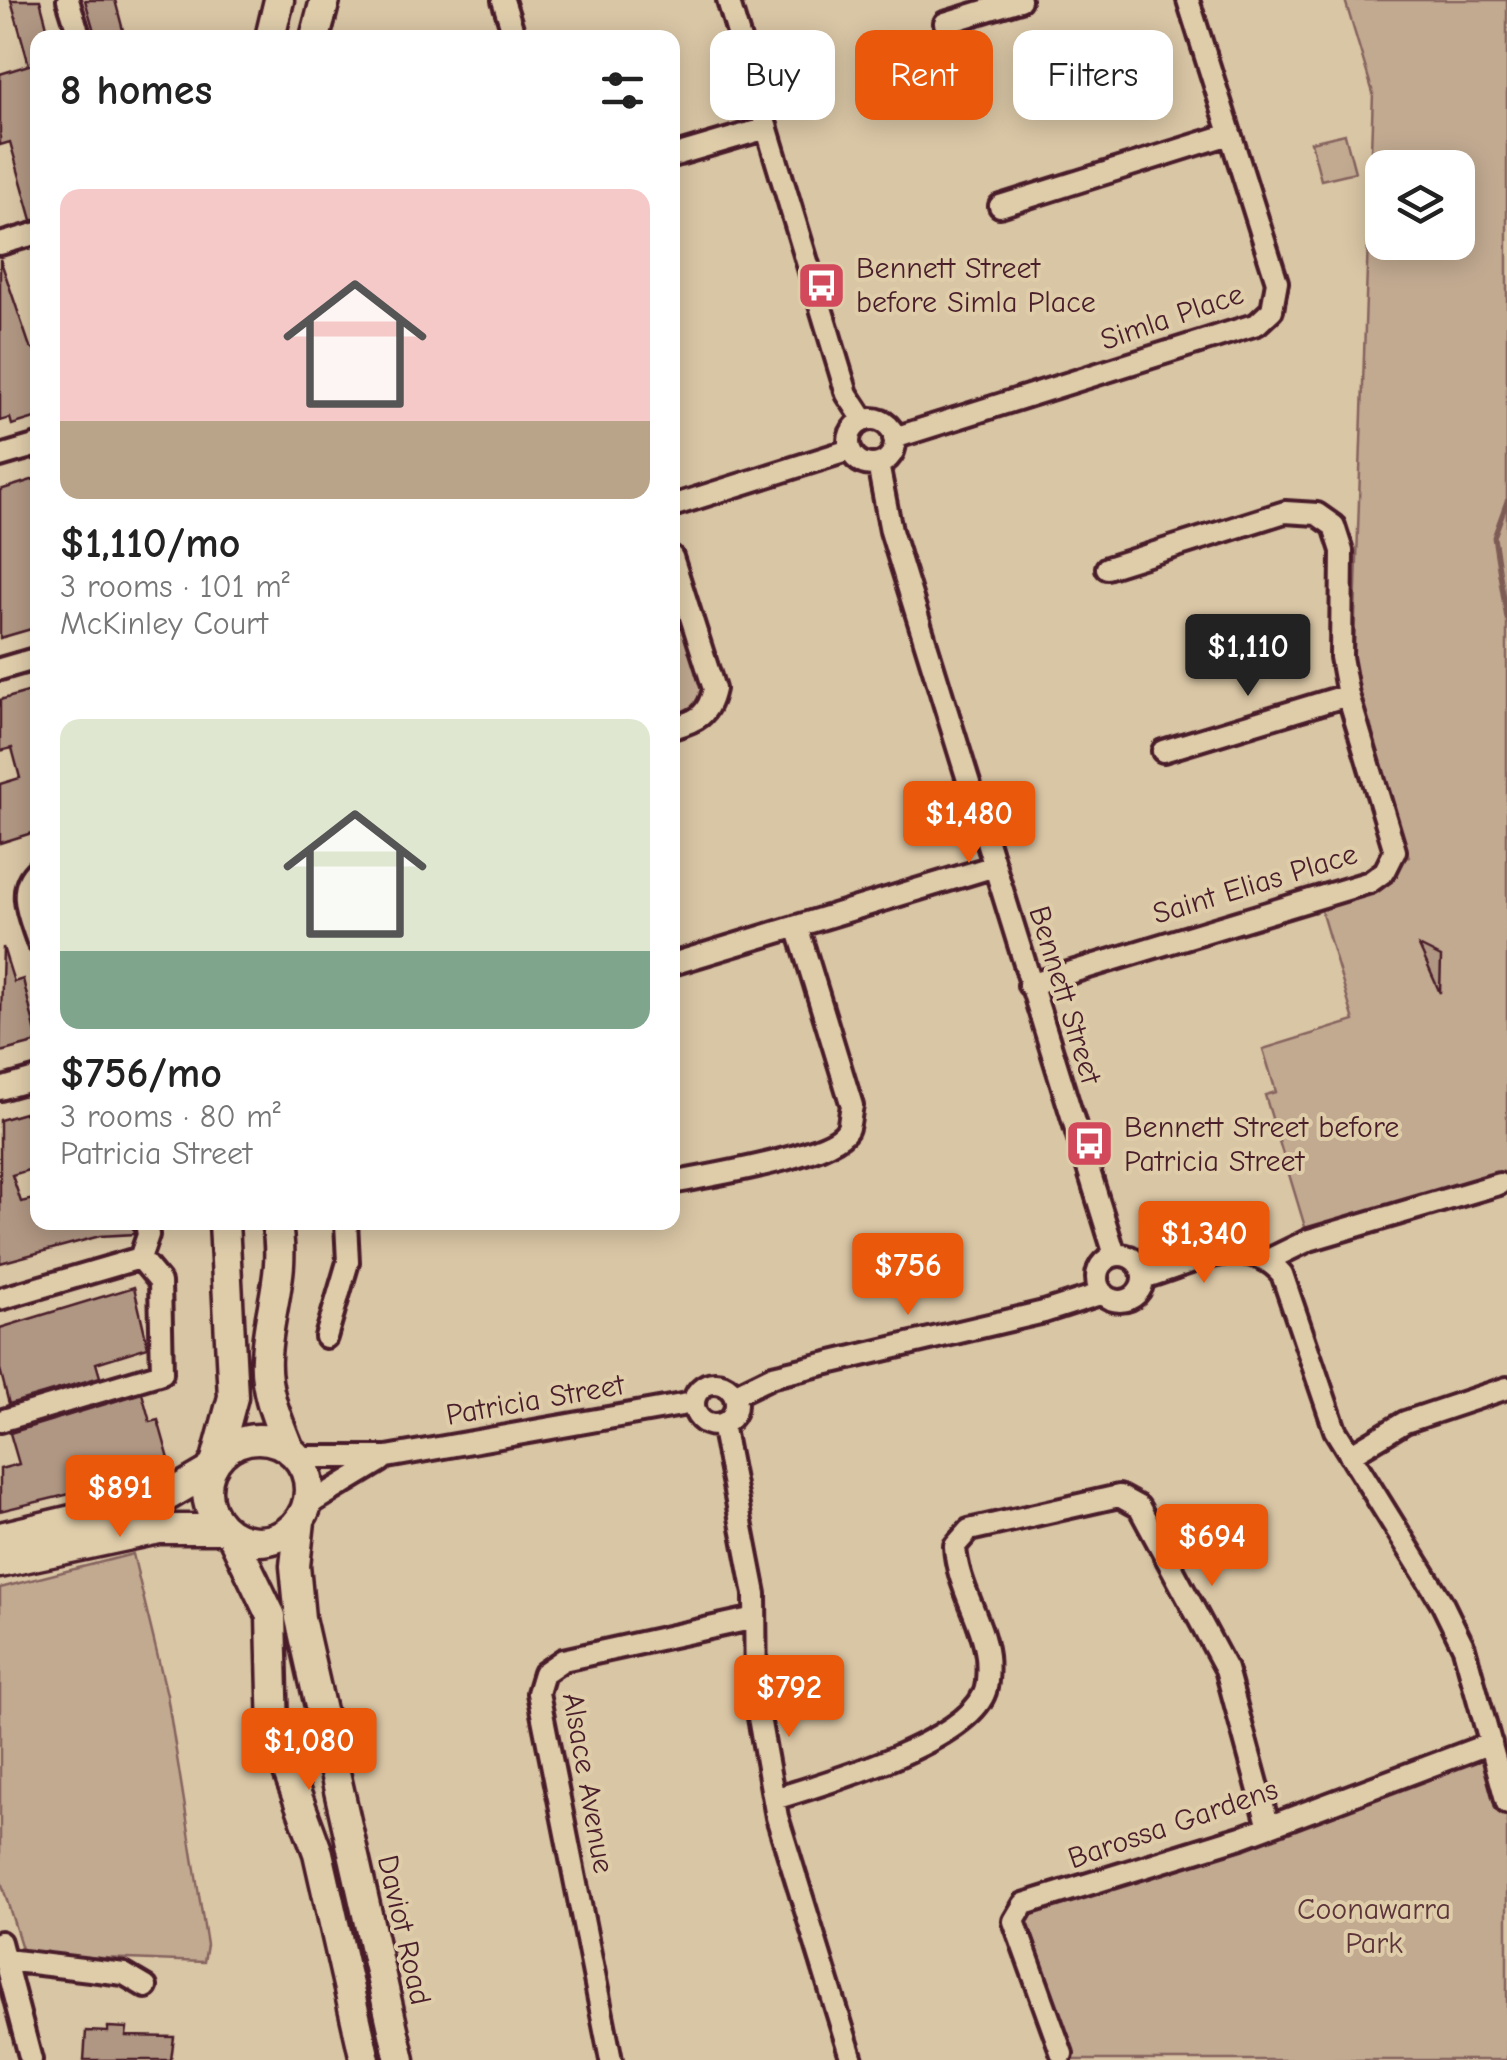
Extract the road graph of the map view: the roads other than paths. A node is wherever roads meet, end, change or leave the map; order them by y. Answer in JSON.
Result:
{"nodes":[{"id":1,"x":68,"y":0,"type":"edge"},
{"id":2,"x":279,"y":0,"type":"edge"},
{"id":3,"x":325,"y":0,"type":"edge"},
{"id":4,"x":503,"y":0,"type":"edge"},
{"id":5,"x":728,"y":0,"type":"edge"},
{"id":6,"x":1020,"y":0,"type":"edge"},
{"id":7,"x":1188,"y":0,"type":"edge"},
{"id":8,"x":946,"y":23,"type":"dead end"},
{"id":9,"x":77,"y":30,"type":"edge"},
{"id":10,"x":272,"y":30,"type":"edge"},
{"id":11,"x":317,"y":30,"type":"edge"},
{"id":12,"x":512,"y":30,"type":"edge"},
{"id":13,"x":767,"y":128,"type":"junction"},
{"id":14,"x":1230,"y":134,"type":"junction"},
{"id":15,"x":680,"y":154,"type":"edge"},
{"id":16,"x":1000,"y":206,"type":"dead end"},
{"id":17,"x":30,"y":235,"type":"edge"},
{"id":18,"x":0,"y":244,"type":"edge"},
{"id":19,"x":864,"y":420,"type":"junction"},
{"id":20,"x":894,"y":438,"type":"junction"},
{"id":21,"x":30,"y":447,"type":"edge"},
{"id":22,"x":850,"y":450,"type":"junction"},
{"id":23,"x":0,"y":456,"type":"edge"},
{"id":24,"x":878,"y":464,"type":"junction"},
{"id":25,"x":680,"y":503,"type":"edge"},
{"id":26,"x":1107,"y":568,"type":"dead end"},
{"id":27,"x":680,"y":582,"type":"edge"},
{"id":28,"x":30,"y":660,"type":"edge"},
{"id":29,"x":0,"y":669,"type":"edge"},
{"id":30,"x":1348,"y":695,"type":"junction"},
{"id":31,"x":680,"y":726,"type":"edge"},
{"id":32,"x":1163,"y":751,"type":"dead end"},
{"id":33,"x":995,"y":866,"type":"junction"},
{"id":34,"x":30,"y":876,"type":"edge"},
{"id":35,"x":30,"y":912,"type":"edge"},
{"id":36,"x":797,"y":926,"type":"junction"},
{"id":37,"x":680,"y":962,"type":"edge"},
{"id":38,"x":1029,"y":985,"type":"junction"},
{"id":39,"x":30,"y":1080,"type":"edge"},
{"id":40,"x":0,"y":1089,"type":"edge"},
{"id":41,"x":680,"y":1181,"type":"edge"},
{"id":42,"x":1499,"y":1184,"type":"dead end"},
{"id":43,"x":147,"y":1230,"type":"edge"},
{"id":44,"x":224,"y":1230,"type":"edge"},
{"id":45,"x":277,"y":1230,"type":"edge"},
{"id":46,"x":346,"y":1230,"type":"edge"},
{"id":47,"x":1116,"y":1255,"type":"junction"},
{"id":48,"x":140,"y":1258,"type":"junction"},
{"id":49,"x":1270,"y":1259,"type":"junction"},
{"id":50,"x":1144,"y":1278,"type":"junction"},
{"id":51,"x":1103,"y":1293,"type":"junction"},
{"id":52,"x":0,"y":1300,"type":"edge"},
{"id":53,"x":326,"y":1337,"type":"dead end"},
{"id":54,"x":1507,"y":1388,"type":"edge"},
{"id":55,"x":734,"y":1394,"type":"junction"},
{"id":56,"x":693,"y":1403,"type":"junction"},
{"id":57,"x":0,"y":1421,"type":"edge"},
{"id":58,"x":722,"y":1424,"type":"junction"},
{"id":59,"x":293,"y":1453,"type":"junction"},
{"id":60,"x":1350,"y":1455,"type":"junction"},
{"id":61,"x":388,"y":1457,"type":"junction"},
{"id":62,"x":213,"y":1466,"type":"junction"},
{"id":63,"x":304,"y":1513,"type":"junction"},
{"id":64,"x":228,"y":1532,"type":"junction"},
{"id":65,"x":0,"y":1537,"type":"edge"},
{"id":66,"x":0,"y":1563,"type":"edge"},
{"id":67,"x":755,"y":1618,"type":"junction"},
{"id":68,"x":1492,"y":1743,"type":"junction"},
{"id":69,"x":774,"y":1799,"type":"junction"},
{"id":70,"x":1507,"y":1803,"type":"edge"},
{"id":71,"x":1268,"y":1824,"type":"junction"},
{"id":72,"x":3,"y":1951,"type":"edge"},
{"id":73,"x":146,"y":1987,"type":"dead end"},
{"id":74,"x":1062,"y":2054,"type":"dead end"},
{"id":75,"x":31,"y":2060,"type":"edge"},
{"id":76,"x":364,"y":2060,"type":"edge"},
{"id":77,"x":400,"y":2060,"type":"edge"},
{"id":78,"x":610,"y":2060,"type":"edge"},
{"id":79,"x":852,"y":2060,"type":"edge"}],
"edges":[{"from":1,"to":9,"type":"street"},
{"from":2,"to":10,"type":"street"},
{"from":3,"to":11,"type":"street"},
{"from":4,"to":12,"type":"street"},
{"from":5,"to":13,"type":"street"},
{"from":6,"to":8,"type":"street"},
{"from":7,"to":14,"type":"street","name":"Simla Place"},
{"from":13,"to":15,"type":"street"},
{"from":13,"to":19,"type":"street"},
{"from":14,"to":16,"type":"street"},
{"from":14,"to":20,"type":"street","name":"Simla Place"},
{"from":17,"to":18,"type":"street"},
{"from":19,"to":20,"type":"street"},
{"from":19,"to":22,"type":"street"},
{"from":20,"to":24,"type":"street"},
{"from":21,"to":23,"type":"street"},
{"from":22,"to":24,"type":"street"},
{"from":22,"to":25,"type":"street"},
{"from":24,"to":33,"type":"street","name":"Bennett Street"},
{"from":26,"to":30,"type":"street","name":"Saint Elias Place"},
{"from":27,"to":31,"type":"street"},
{"from":28,"to":29,"type":"street"},
{"from":30,"to":32,"type":"street"},
{"from":30,"to":38,"type":"street","name":"Saint Elias Place"},
{"from":33,"to":36,"type":"street"},
{"from":33,"to":38,"type":"street","name":"Bennett Street"},
{"from":34,"to":35,"type":"street"},
{"from":36,"to":37,"type":"street"},
{"from":36,"to":41,"type":"street"},
{"from":38,"to":47,"type":"street","name":"Bennett Street"},
{"from":39,"to":40,"type":"street"},
{"from":42,"to":49,"type":"street"},
{"from":43,"to":48,"type":"street"},
{"from":44,"to":62,"type":"street"},
{"from":45,"to":59,"type":"street"},
{"from":46,"to":53,"type":"street"},
{"from":47,"to":50,"type":"street"},
{"from":47,"to":51,"type":"street"},
{"from":48,"to":52,"type":"street"},
{"from":48,"to":57,"type":"street"},
{"from":49,"to":50,"type":"street"},
{"from":49,"to":60,"type":"street"},
{"from":50,"to":51,"type":"street"},
{"from":51,"to":55,"type":"street"},
{"from":54,"to":60,"type":"street"},
{"from":55,"to":56,"type":"street"},
{"from":55,"to":58,"type":"street"},
{"from":56,"to":58,"type":"street"},
{"from":56,"to":61,"type":"street","name":"Patricia Street"},
{"from":58,"to":67,"type":"street"},
{"from":59,"to":61,"type":"street","name":"Patricia Street"},
{"from":59,"to":62,"type":"street"},
{"from":59,"to":63,"type":"street"},
{"from":60,"to":68,"type":"street"},
{"from":61,"to":63,"type":"street","name":"Patricia Street"},
{"from":62,"to":64,"type":"street"},
{"from":62,"to":65,"type":"street"},
{"from":63,"to":64,"type":"street"},
{"from":63,"to":77,"type":"street","name":"Daviot Road"},
{"from":64,"to":66,"type":"street"},
{"from":64,"to":76,"type":"street"},
{"from":67,"to":69,"type":"street"},
{"from":67,"to":78,"type":"street","name":"Alsace Avenue"},
{"from":68,"to":70,"type":"street"},
{"from":68,"to":71,"type":"street","name":"Barossa Gardens"},
{"from":69,"to":71,"type":"street"},
{"from":69,"to":79,"type":"street"},
{"from":71,"to":74,"type":"street","name":"Barossa Gardens"},
{"from":72,"to":73,"type":"street"},
{"from":72,"to":75,"type":"street"}]}
